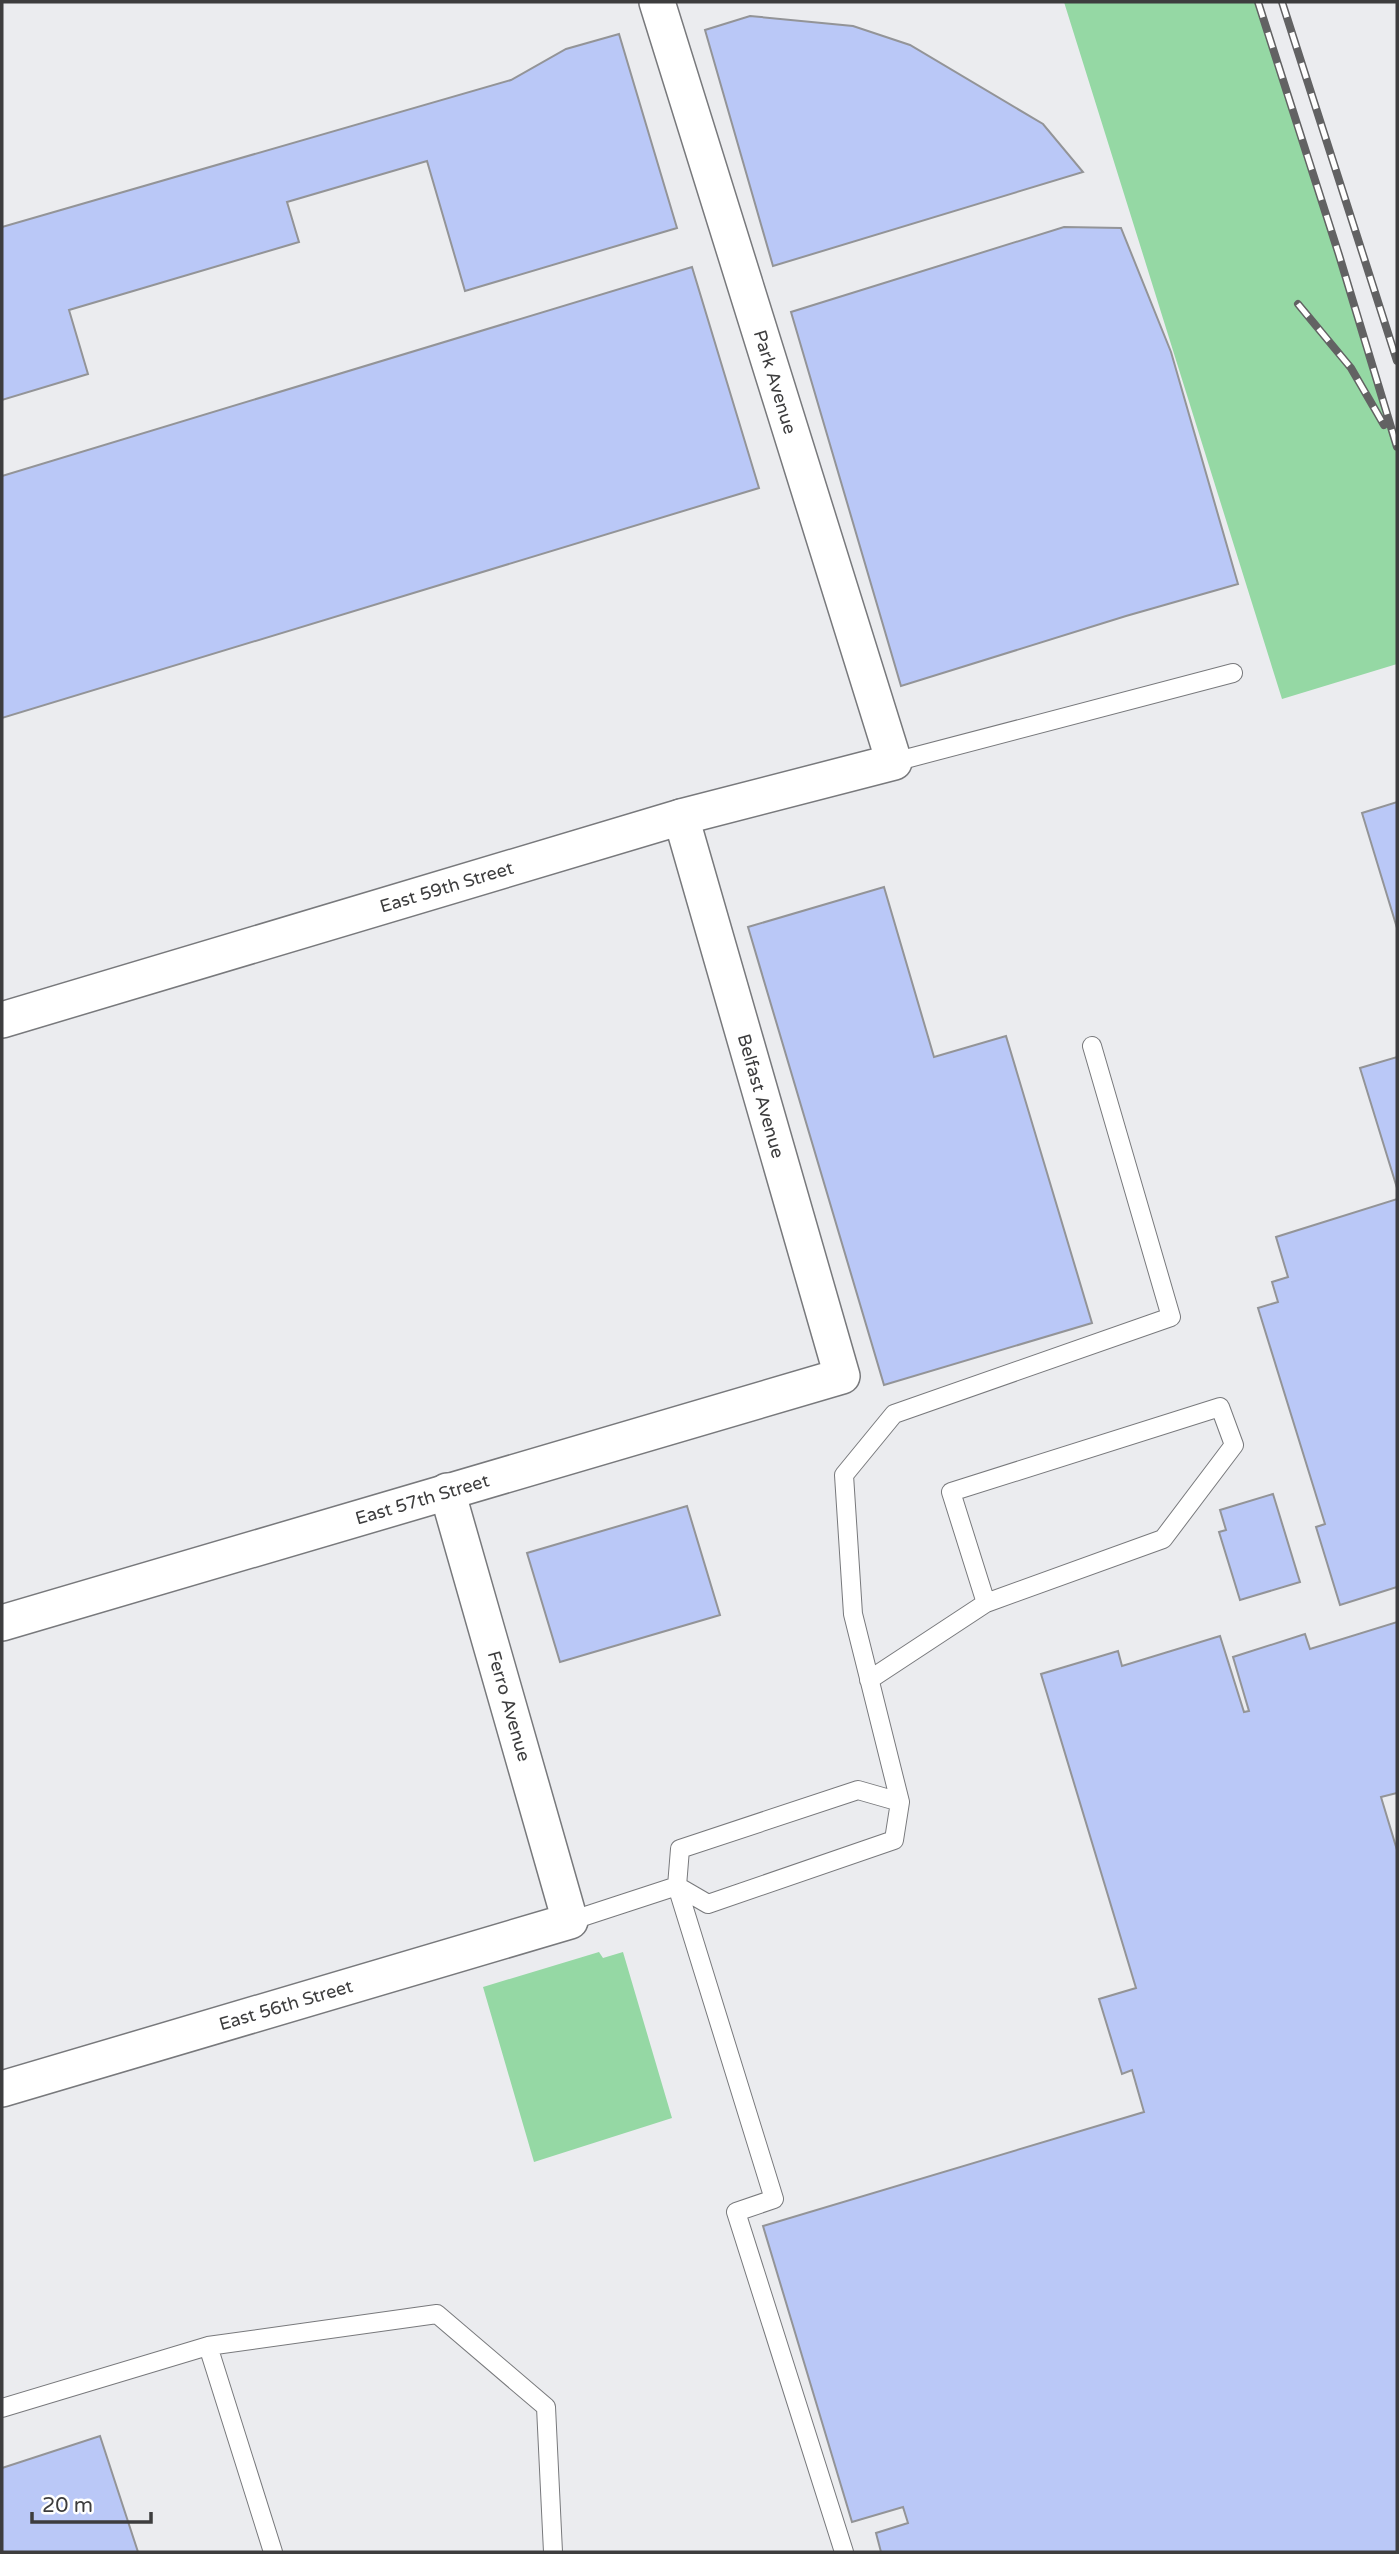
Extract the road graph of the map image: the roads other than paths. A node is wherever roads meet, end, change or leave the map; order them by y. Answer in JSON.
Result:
{"nodes":[{"id":1,"x":657,"y":2,"type":"edge"},
{"id":2,"x":1233,"y":673,"type":"dead end"},
{"id":3,"x":894,"y":762,"type":"junction"},
{"id":4,"x":681,"y":817,"type":"junction"},
{"id":5,"x":2,"y":1020,"type":"edge"},
{"id":6,"x":1092,"y":1046,"type":"dead end"},
{"id":7,"x":842,"y":1376,"type":"joint"},
{"id":8,"x":447,"y":1491,"type":"junction"},
{"id":9,"x":986,"y":1603,"type":"junction"},
{"id":10,"x":2,"y":1623,"type":"edge"},
{"id":11,"x":869,"y":1680,"type":"junction"},
{"id":12,"x":900,"y":1802,"type":"junction"},
{"id":13,"x":677,"y":1886,"type":"junction"},
{"id":14,"x":570,"y":1921,"type":"junction"},
{"id":15,"x":2,"y":2089,"type":"edge"},
{"id":16,"x":208,"y":2346,"type":"junction"},
{"id":17,"x":2,"y":2408,"type":"edge"},
{"id":18,"x":273,"y":2552,"type":"edge"},
{"id":19,"x":553,"y":2552,"type":"edge"},
{"id":20,"x":844,"y":2552,"type":"edge"}],
"edges":[{"from":1,"to":3,"type":"street","name":"Park Avenue"},
{"from":2,"to":3,"type":"lane"},
{"from":3,"to":4,"type":"street","name":"East 59th Street"},
{"from":4,"to":5,"type":"street","name":"East 59th Street"},
{"from":4,"to":7,"type":"street","name":"Belfast Avenue"},
{"from":6,"to":11,"type":"lane"},
{"from":7,"to":8,"type":"street","name":"East 57th Street"},
{"from":8,"to":10,"type":"street","name":"East 57th Street"},
{"from":8,"to":14,"type":"street","name":"Ferro Avenue"},
{"from":9,"to":9,"type":"lane"},
{"from":9,"to":11,"type":"lane"},
{"from":11,"to":12,"type":"lane"},
{"from":12,"to":13,"type":"lane"},
{"from":12,"to":13,"type":"lane"},
{"from":13,"to":14,"type":"lane"},
{"from":13,"to":20,"type":"lane"},
{"from":14,"to":15,"type":"street","name":"East 56th Street"},
{"from":16,"to":17,"type":"lane"},
{"from":16,"to":18,"type":"lane"},
{"from":16,"to":19,"type":"lane"}]}
